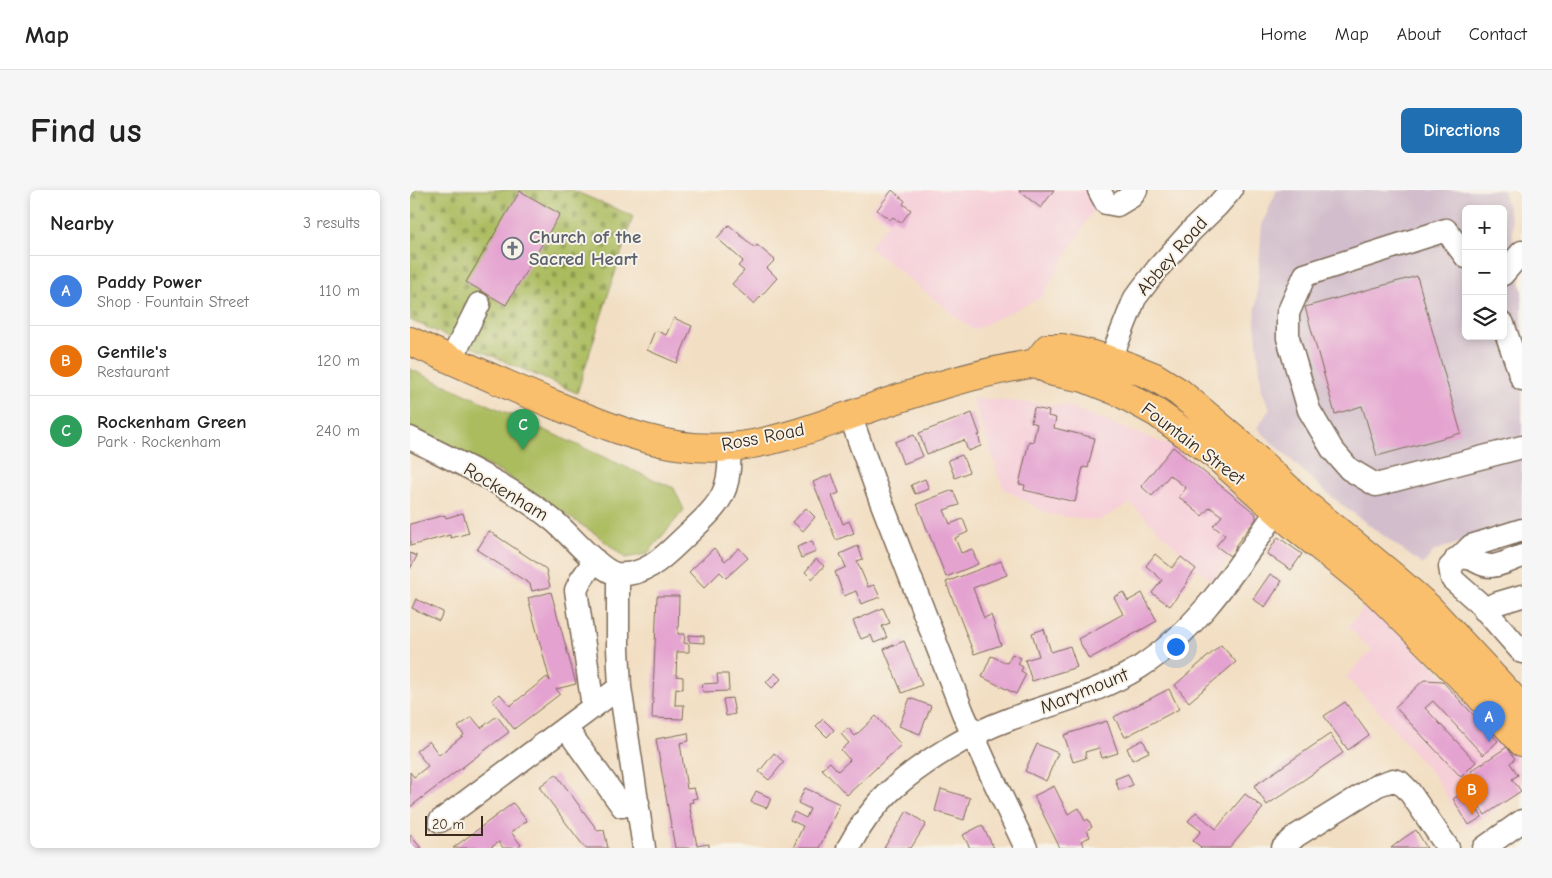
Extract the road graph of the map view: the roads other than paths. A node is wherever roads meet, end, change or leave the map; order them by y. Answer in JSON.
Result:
{"nodes":[{"id":1,"x":1099,"y":190,"type":"edge"},
{"id":2,"x":1136,"y":190,"type":"edge"},
{"id":3,"x":1213,"y":190,"type":"edge"},
{"id":4,"x":1231,"y":190,"type":"edge"},
{"id":5,"x":1192,"y":230,"type":"junction"},
{"id":6,"x":1462,"y":252,"type":"edge"},
{"id":7,"x":1522,"y":252,"type":"edge"},
{"id":8,"x":1507,"y":269,"type":"edge"},
{"id":9,"x":480,"y":304,"type":"dead end"},
{"id":10,"x":1507,"y":336,"type":"edge"},
{"id":11,"x":410,"y":341,"type":"edge"},
{"id":12,"x":452,"y":360,"type":"junction"},
{"id":13,"x":1036,"y":363,"type":"joint"},
{"id":14,"x":1106,"y":372,"type":"junction"},
{"id":15,"x":1522,"y":379,"type":"edge"},
{"id":16,"x":850,"y":415,"type":"junction"},
{"id":17,"x":410,"y":438,"type":"edge"},
{"id":18,"x":729,"y":447,"type":"junction"},
{"id":19,"x":1522,"y":447,"type":"edge"},
{"id":20,"x":1277,"y":511,"type":"junction"},
{"id":21,"x":1522,"y":530,"type":"edge"},
{"id":22,"x":1522,"y":556,"type":"edge"},
{"id":23,"x":1456,"y":559,"type":"junction"},
{"id":24,"x":594,"y":560,"type":"junction"},
{"id":25,"x":618,"y":574,"type":"junction"},
{"id":26,"x":1522,"y":596,"type":"edge"},
{"id":27,"x":1484,"y":610,"type":"junction"},
{"id":28,"x":1522,"y":652,"type":"edge"},
{"id":29,"x":620,"y":688,"type":"junction"},
{"id":30,"x":593,"y":707,"type":"junction"},
{"id":31,"x":1522,"y":708,"type":"edge"},
{"id":32,"x":566,"y":728,"type":"junction"},
{"id":33,"x":973,"y":735,"type":"junction"},
{"id":34,"x":1522,"y":742,"type":"edge"},
{"id":35,"x":638,"y":803,"type":"junction"},
{"id":36,"x":440,"y":821,"type":"dead end"},
{"id":37,"x":1522,"y":821,"type":"edge"},
{"id":38,"x":644,"y":848,"type":"edge"},
{"id":39,"x":848,"y":848,"type":"edge"},
{"id":40,"x":1026,"y":848,"type":"edge"},
{"id":41,"x":1283,"y":848,"type":"edge"},
{"id":42,"x":1448,"y":848,"type":"edge"},
{"id":43,"x":1484,"y":848,"type":"edge"}],
"edges":[{"from":1,"to":2,"type":"street"},
{"from":3,"to":5,"type":"street"},
{"from":4,"to":5,"type":"street","name":"Abbey Road"},
{"from":5,"to":14,"type":"street","name":"Abbey Road"},
{"from":6,"to":19,"type":"street"},
{"from":7,"to":8,"type":"street"},
{"from":9,"to":12,"type":"street"},
{"from":10,"to":15,"type":"street"},
{"from":11,"to":12,"type":"main road","name":"Ross Road"},
{"from":12,"to":18,"type":"main road","name":"Ross Road"},
{"from":13,"to":14,"type":"main road","name":"Fountain Street"},
{"from":13,"to":16,"type":"main road","name":"Ross Road"},
{"from":14,"to":20,"type":"main road","name":"Fountain Street"},
{"from":14,"to":31,"type":"main road","name":"Fountain Street"},
{"from":16,"to":18,"type":"main road","name":"Ross Road"},
{"from":16,"to":33,"type":"street"},
{"from":17,"to":24,"type":"street","name":"Rockenham"},
{"from":18,"to":25,"type":"street"},
{"from":20,"to":33,"type":"street","name":"Marymount"},
{"from":20,"to":34,"type":"main road","name":"Fountain Street"},
{"from":21,"to":23,"type":"street"},
{"from":22,"to":23,"type":"street"},
{"from":23,"to":27,"type":"street"},
{"from":24,"to":25,"type":"street","name":"Rockenham"},
{"from":24,"to":30,"type":"street"},
{"from":25,"to":29,"type":"street"},
{"from":26,"to":27,"type":"street"},
{"from":27,"to":28,"type":"street"},
{"from":29,"to":30,"type":"street"},
{"from":29,"to":35,"type":"street"},
{"from":30,"to":32,"type":"street"},
{"from":32,"to":35,"type":"street"},
{"from":32,"to":36,"type":"street"},
{"from":33,"to":39,"type":"street","name":"Marymount"},
{"from":33,"to":40,"type":"street"},
{"from":35,"to":38,"type":"street"},
{"from":37,"to":43,"type":"street"},
{"from":41,"to":42,"type":"street"}]}
